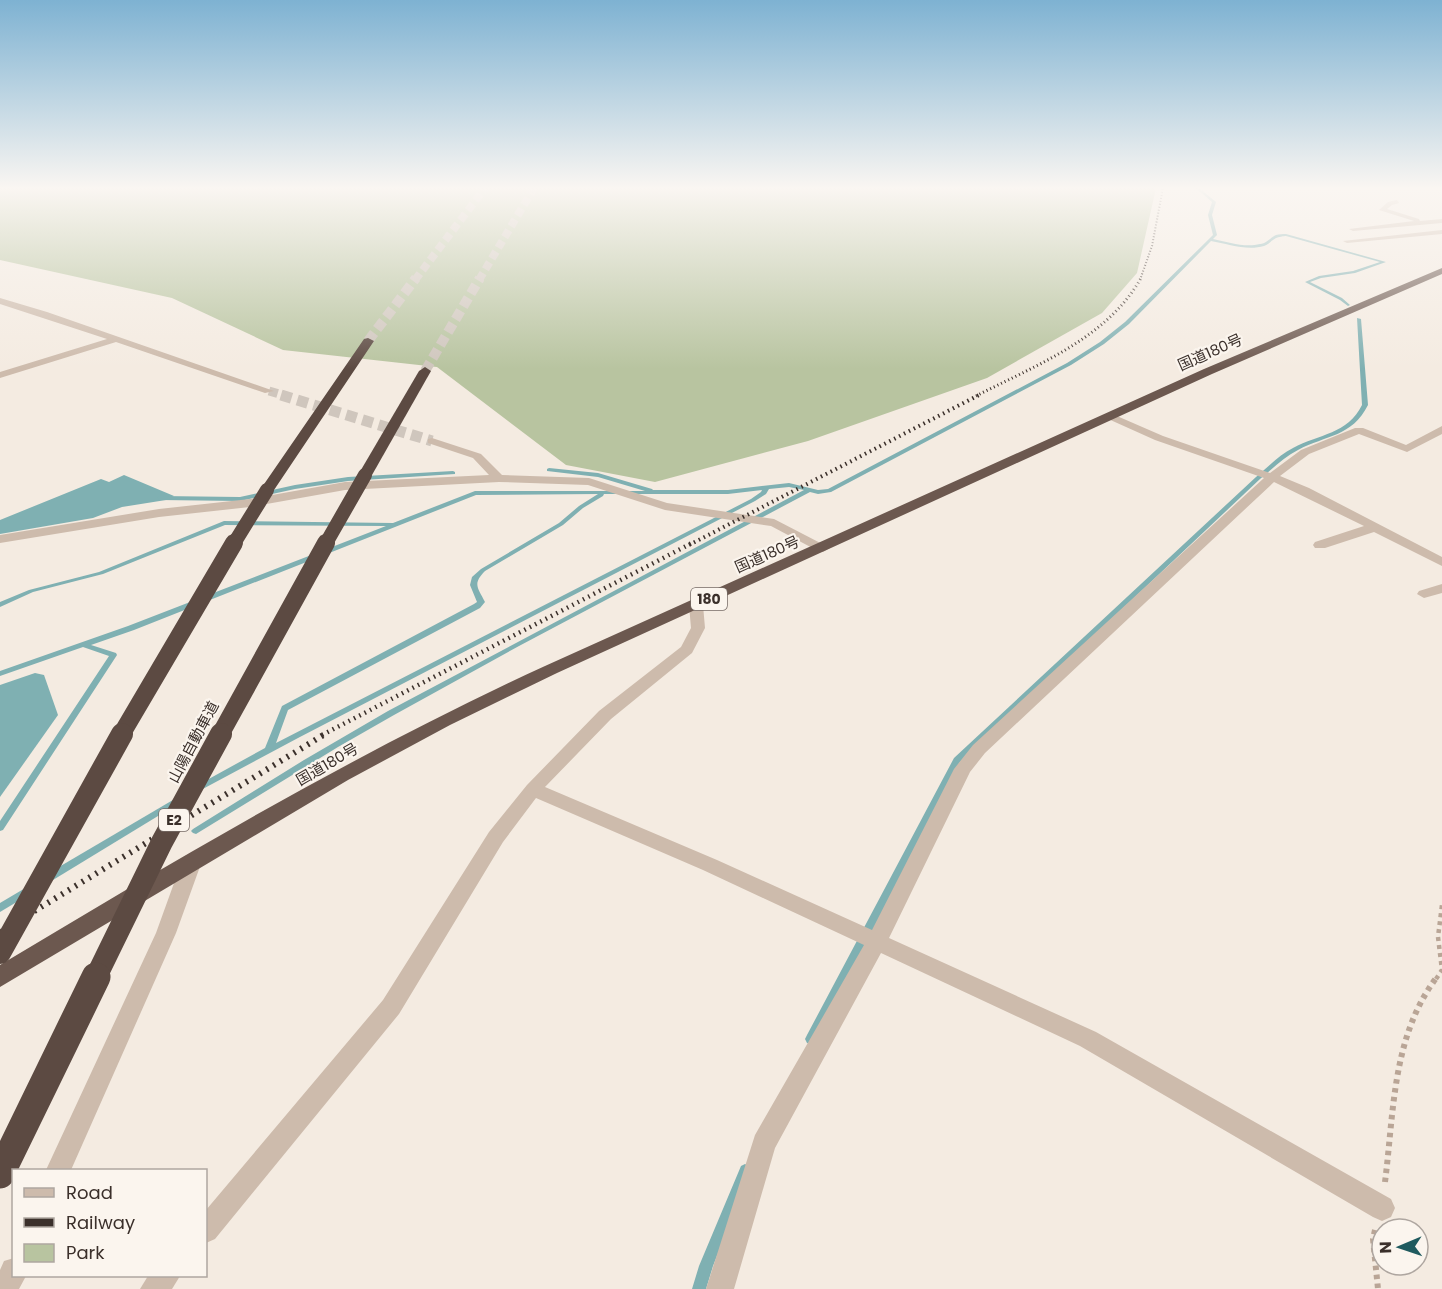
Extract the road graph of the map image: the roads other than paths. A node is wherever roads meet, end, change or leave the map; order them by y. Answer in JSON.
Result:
{"nodes":[{"id":1,"x":1442,"y":271,"type":"edge"},
{"id":2,"x":0,"y":301,"type":"edge"},
{"id":3,"x":115,"y":339,"type":"junction"},
{"id":4,"x":368,"y":341,"type":"tunnel mouth"},
{"id":5,"x":425,"y":371,"type":"tunnel mouth"},
{"id":6,"x":0,"y":375,"type":"edge"},
{"id":7,"x":269,"y":391,"type":"tunnel mouth"},
{"id":8,"x":1110,"y":416,"type":"junction"},
{"id":9,"x":1442,"y":429,"type":"edge"},
{"id":10,"x":432,"y":441,"type":"tunnel mouth"},
{"id":11,"x":1266,"y":475,"type":"junction"},
{"id":12,"x":499,"y":478,"type":"junction"},
{"id":13,"x":1375,"y":527,"type":"junction"},
{"id":14,"x":0,"y":539,"type":"edge"},
{"id":15,"x":1320,"y":545,"type":"dead end"},
{"id":16,"x":823,"y":548,"type":"junction"},
{"id":17,"x":1442,"y":562,"type":"edge"},
{"id":18,"x":1442,"y":588,"type":"edge"},
{"id":19,"x":1424,"y":594,"type":"dead end"},
{"id":20,"x":696,"y":605,"type":"junction"},
{"id":21,"x":533,"y":789,"type":"junction"},
{"id":22,"x":192,"y":861,"type":"junction"},
{"id":23,"x":877,"y":941,"type":"junction"},
{"id":24,"x":0,"y":953,"type":"edge"},
{"id":25,"x":0,"y":977,"type":"edge"},
{"id":26,"x":58,"y":1169,"type":"edge"},
{"id":27,"x":0,"y":1174,"type":"edge"},
{"id":28,"x":1382,"y":1208,"type":"road end"},
{"id":29,"x":207,"y":1229,"type":"edge"},
{"id":30,"x":12,"y":1275,"type":"edge"},
{"id":31,"x":164,"y":1277,"type":"edge"},
{"id":32,"x":5,"y":1289,"type":"edge"},
{"id":33,"x":154,"y":1289,"type":"edge"},
{"id":34,"x":720,"y":1289,"type":"edge"}],
"edges":[{"from":1,"to":8,"type":"highway","name":"国道180号","number":"180"},
{"from":2,"to":3,"type":"street"},
{"from":3,"to":6,"type":"street"},
{"from":3,"to":7,"type":"street"},
{"from":4,"to":24,"type":"highway","bridge":true},
{"from":5,"to":27,"type":"highway","name":"山陽自動車道","number":"E2","bridge":true},
{"from":8,"to":11,"type":"street"},
{"from":8,"to":16,"type":"highway","name":"国道180号","number":"180"},
{"from":9,"to":11,"type":"street"},
{"from":10,"to":12,"type":"street"},
{"from":11,"to":13,"type":"street"},
{"from":11,"to":23,"type":"street"},
{"from":12,"to":14,"type":"street"},
{"from":12,"to":16,"type":"street"},
{"from":13,"to":15,"type":"street"},
{"from":13,"to":17,"type":"street"},
{"from":16,"to":20,"type":"highway","name":"国道180号","number":"180"},
{"from":18,"to":19,"type":"street"},
{"from":20,"to":21,"type":"street"},
{"from":20,"to":22,"type":"highway","name":"国道180号","number":"180"},
{"from":21,"to":23,"type":"street"},
{"from":21,"to":29,"type":"street"},
{"from":22,"to":25,"type":"highway","name":"国道180号","number":"180"},
{"from":22,"to":26,"type":"street"},
{"from":23,"to":28,"type":"street"},
{"from":23,"to":34,"type":"street"},
{"from":30,"to":32,"type":"street"},
{"from":31,"to":33,"type":"street"}]}
